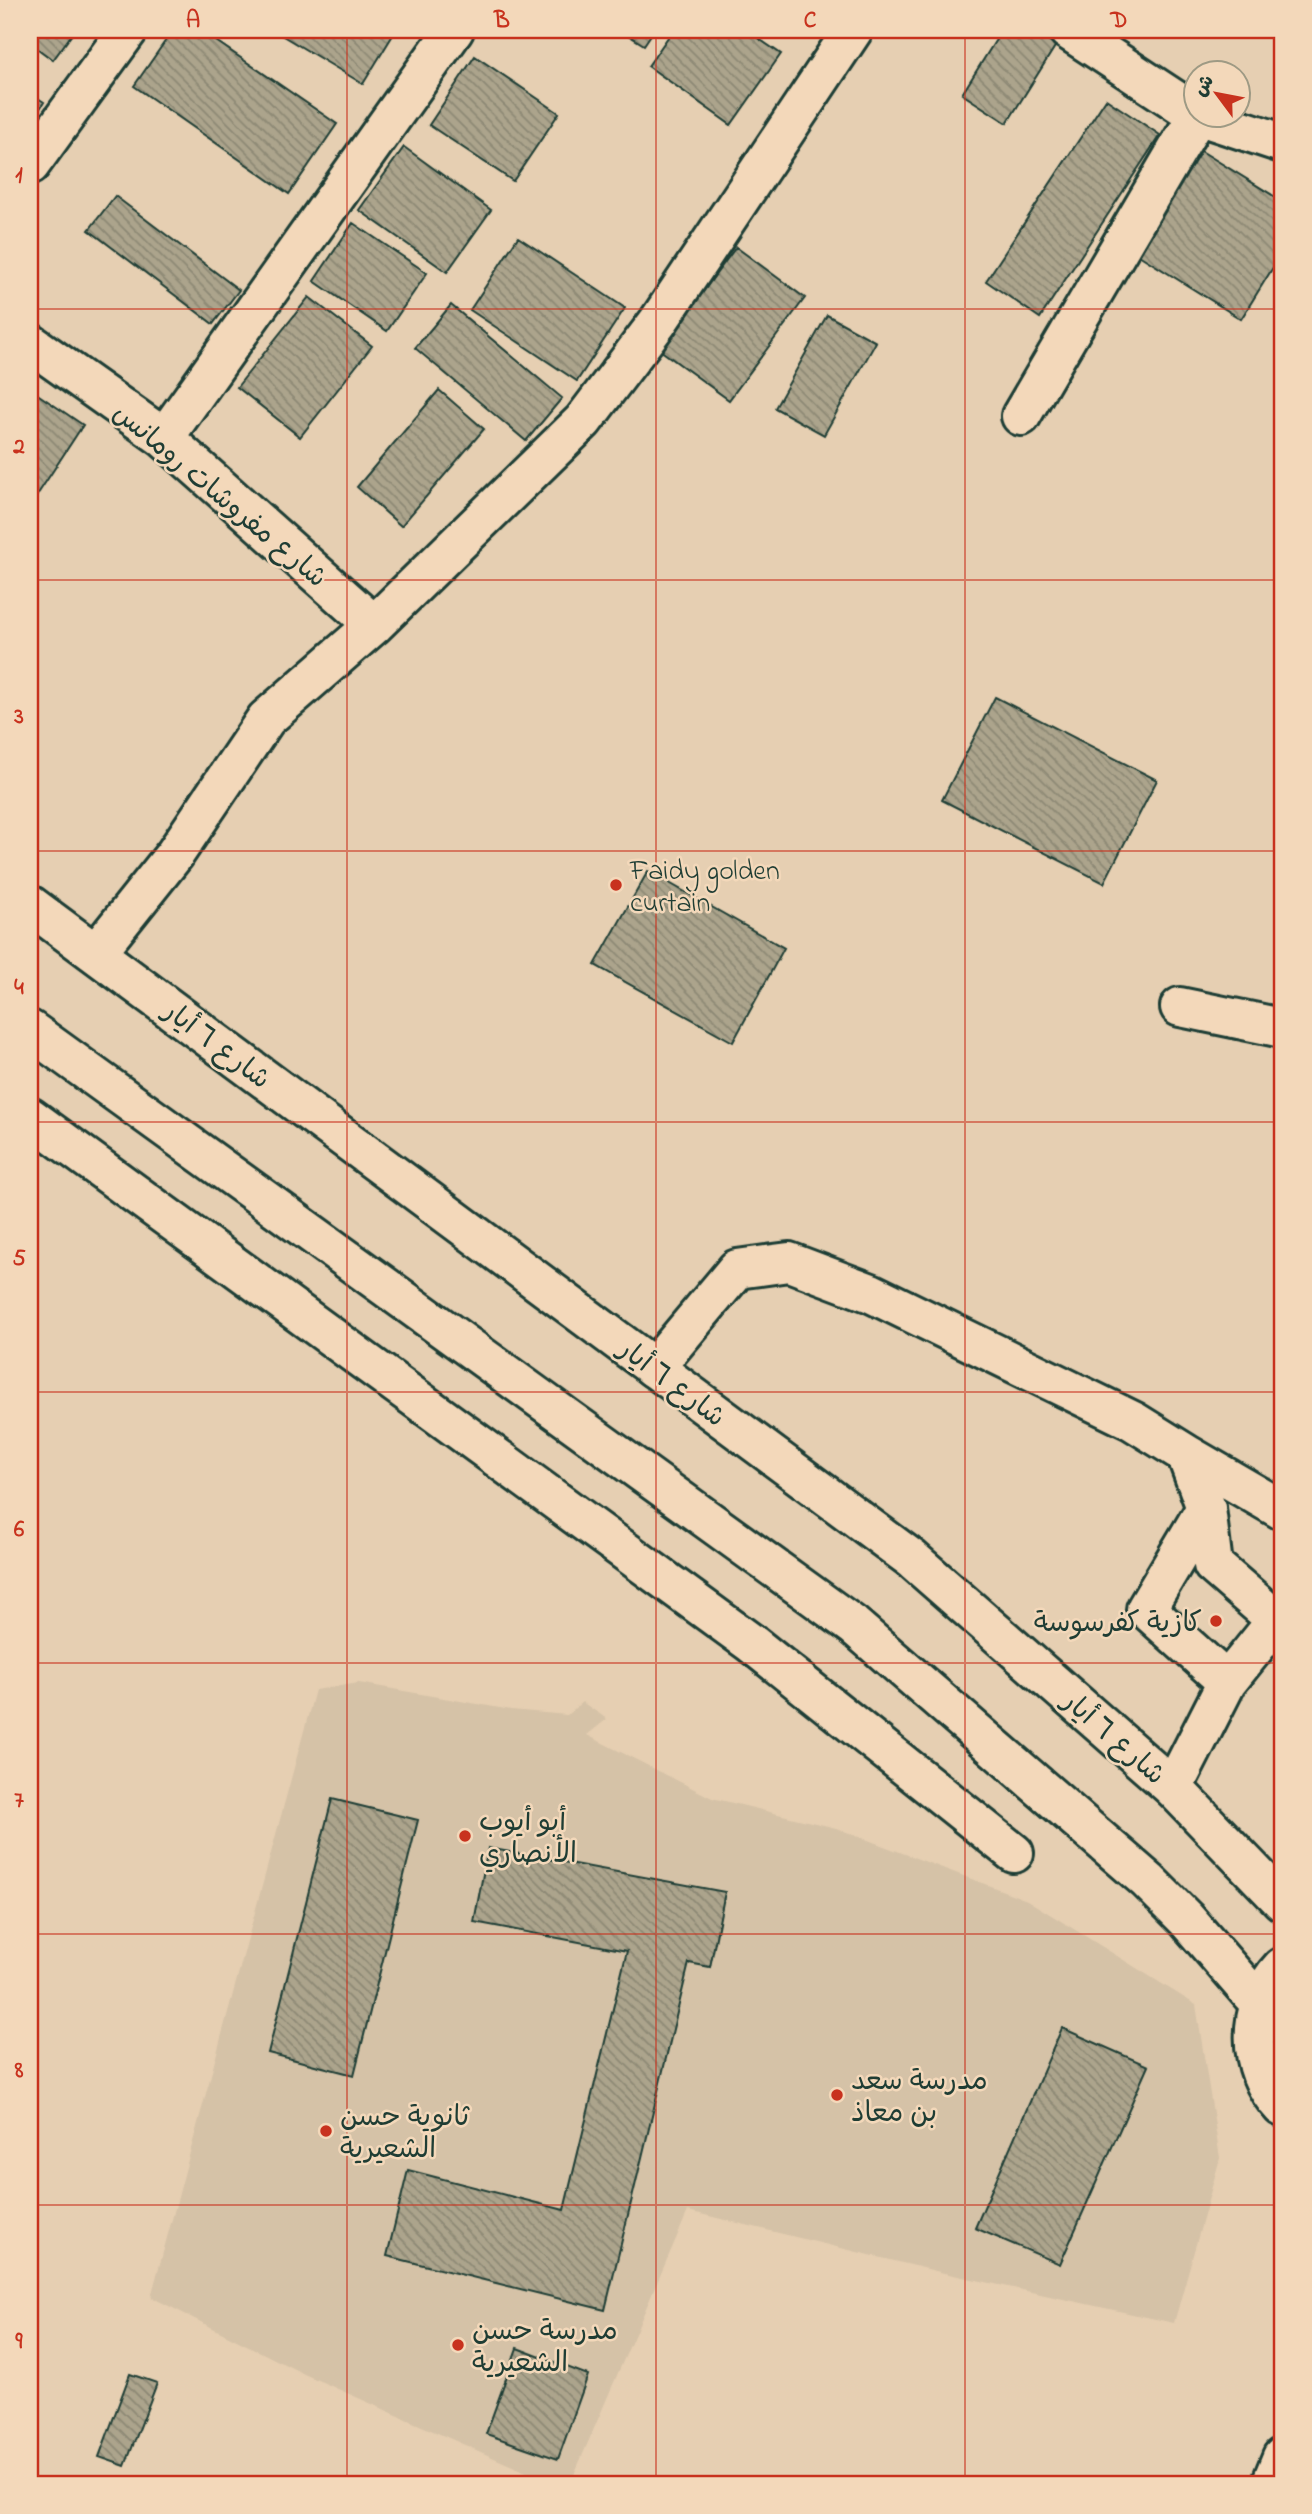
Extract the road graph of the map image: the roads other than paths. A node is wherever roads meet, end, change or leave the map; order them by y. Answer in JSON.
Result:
{"nodes":[{"id":1,"x":128,"y":30,"type":"edge"},
{"id":2,"x":454,"y":30,"type":"edge"},
{"id":3,"x":1068,"y":30,"type":"edge"},
{"id":4,"x":847,"y":31,"type":"edge"},
{"id":5,"x":1182,"y":105,"type":"edge"},
{"id":6,"x":1189,"y":130,"type":"edge"},
{"id":7,"x":1243,"y":130,"type":"edge"},
{"id":8,"x":1282,"y":143,"type":"edge"},
{"id":9,"x":30,"y":165,"type":"edge"},
{"id":10,"x":30,"y":343,"type":"edge"},
{"id":11,"x":1021,"y":416,"type":"dead end"},
{"id":12,"x":164,"y":438,"type":"junction"},
{"id":13,"x":374,"y":625,"type":"junction"},
{"id":14,"x":30,"y":905,"type":"edge"},
{"id":15,"x":96,"y":953,"type":"junction"},
{"id":16,"x":1180,"y":1007,"type":"dead end"},
{"id":17,"x":1282,"y":1028,"type":"edge"},
{"id":18,"x":30,"y":1030,"type":"edge"},
{"id":19,"x":30,"y":1117,"type":"edge"},
{"id":20,"x":654,"y":1368,"type":"junction"},
{"id":21,"x":1186,"y":1454,"type":"junction"},
{"id":22,"x":1206,"y":1508,"type":"junction"},
{"id":23,"x":1282,"y":1510,"type":"edge"},
{"id":24,"x":1280,"y":1623,"type":"edge"},
{"id":25,"x":1227,"y":1682,"type":"junction"},
{"id":26,"x":1173,"y":1788,"type":"junction"},
{"id":27,"x":1014,"y":1853,"type":"dead end"},
{"id":28,"x":1282,"y":1900,"type":"edge"},
{"id":29,"x":1282,"y":1967,"type":"edge"},
{"id":30,"x":1259,"y":2003,"type":"junction"},
{"id":31,"x":1282,"y":2107,"type":"edge"},
{"id":32,"x":1282,"y":2457,"type":"edge"},
{"id":33,"x":1271,"y":2484,"type":"edge"}],
"edges":[{"from":1,"to":9,"type":"street"},
{"from":2,"to":12,"type":"street"},
{"from":3,"to":5,"type":"street"},
{"from":4,"to":13,"type":"street"},
{"from":6,"to":11,"type":"street"},
{"from":7,"to":8,"type":"street"},
{"from":10,"to":12,"type":"street","name":"شارع مفروشات رومانس"},
{"from":12,"to":13,"type":"street","name":"شارع مفروشات رومانس"},
{"from":13,"to":15,"type":"street"},
{"from":14,"to":15,"type":"street","name":"شارع ٦ أيار"},
{"from":15,"to":20,"type":"street","name":"شارع ٦ أيار"},
{"from":16,"to":17,"type":"street"},
{"from":18,"to":30,"type":"street"},
{"from":19,"to":27,"type":"street"},
{"from":20,"to":21,"type":"street"},
{"from":20,"to":26,"type":"street","name":"شارع ٦ أيار"},
{"from":21,"to":22,"type":"street"},
{"from":21,"to":23,"type":"street"},
{"from":22,"to":24,"type":"street"},
{"from":22,"to":25,"type":"street"},
{"from":24,"to":25,"type":"street"},
{"from":25,"to":26,"type":"street"},
{"from":26,"to":28,"type":"street","name":"شارع ٦ أيار"},
{"from":29,"to":30,"type":"street"},
{"from":30,"to":31,"type":"street"},
{"from":32,"to":33,"type":"street"}]}
